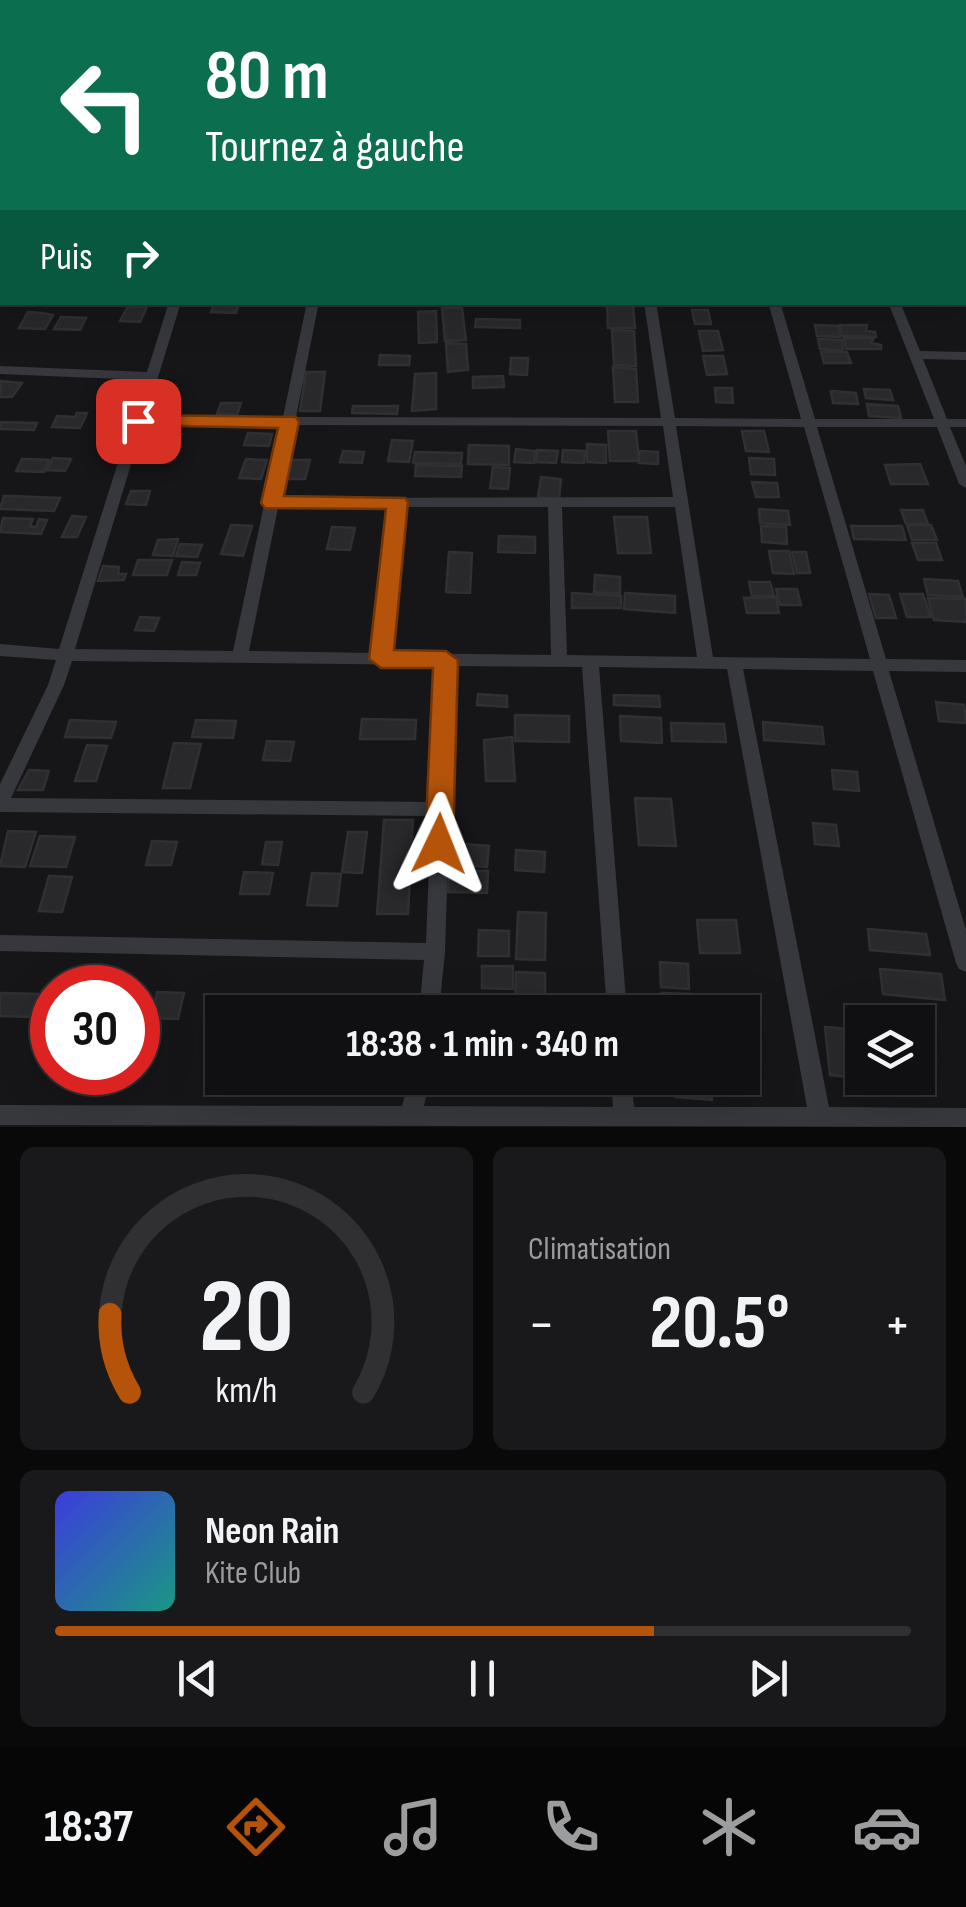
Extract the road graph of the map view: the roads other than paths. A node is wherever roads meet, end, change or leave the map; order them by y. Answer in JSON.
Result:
{"nodes":[{"id":1,"x":173,"y":305,"type":"edge"},
{"id":2,"x":313,"y":305,"type":"edge"},
{"id":3,"x":650,"y":305,"type":"edge"},
{"id":4,"x":775,"y":305,"type":"edge"},
{"id":5,"x":895,"y":305,"type":"edge"},
{"id":6,"x":915,"y":356,"type":"junction"},
{"id":7,"x":966,"y":356,"type":"edge"},
{"id":8,"x":0,"y":370,"type":"edge"},
{"id":9,"x":152,"y":376,"type":"junction"},
{"id":10,"x":138,"y":421,"type":"junction"},
{"id":11,"x":289,"y":422,"type":"junction"},
{"id":12,"x":669,"y":422,"type":"junction"},
{"id":13,"x":810,"y":423,"type":"junction"},
{"id":14,"x":942,"y":423,"type":"junction"},
{"id":15,"x":966,"y":423,"type":"edge"},
{"id":16,"x":966,"y":484,"type":"edge"},
{"id":17,"x":398,"y":502,"type":"junction"},
{"id":18,"x":555,"y":502,"type":"junction"},
{"id":19,"x":681,"y":502,"type":"junction"},
{"id":20,"x":272,"y":503,"type":"junction"},
{"id":21,"x":0,"y":650,"type":"edge"},
{"id":22,"x":65,"y":655,"type":"junction"},
{"id":23,"x":240,"y":657,"type":"junction"},
{"id":24,"x":381,"y":659,"type":"junction"},
{"id":25,"x":446,"y":660,"type":"junction"},
{"id":26,"x":559,"y":661,"type":"junction"},
{"id":27,"x":590,"y":662,"type":"junction"},
{"id":28,"x":706,"y":663,"type":"junction"},
{"id":29,"x":734,"y":664,"type":"junction"},
{"id":30,"x":880,"y":665,"type":"junction"},
{"id":31,"x":966,"y":666,"type":"edge"},
{"id":32,"x":0,"y":804,"type":"edge"},
{"id":33,"x":440,"y":809,"type":"junction"},
{"id":34,"x":0,"y":943,"type":"edge"},
{"id":35,"x":435,"y":952,"type":"junction"},
{"id":36,"x":966,"y":962,"type":"edge"},
{"id":37,"x":431,"y":995,"type":"edge"},
{"id":38,"x":615,"y":995,"type":"edge"},
{"id":39,"x":416,"y":1095,"type":"edge"},
{"id":40,"x":623,"y":1095,"type":"edge"},
{"id":41,"x":0,"y":1115,"type":"edge"},
{"id":42,"x":820,"y":1118,"type":"junction"},
{"id":43,"x":966,"y":1118,"type":"edge"},
{"id":44,"x":411,"y":1120,"type":"edge"},
{"id":45,"x":64,"y":1122,"type":"edge"},
{"id":46,"x":625,"y":1122,"type":"edge"}],
"edges":[{"from":1,"to":9,"type":"street"},
{"from":2,"to":11,"type":"street"},
{"from":3,"to":12,"type":"street"},
{"from":4,"to":13,"type":"street"},
{"from":5,"to":6,"type":"street"},
{"from":6,"to":7,"type":"street"},
{"from":6,"to":14,"type":"street"},
{"from":8,"to":9,"type":"street"},
{"from":9,"to":10,"type":"street"},
{"from":10,"to":11,"type":"street"},
{"from":10,"to":22,"type":"street"},
{"from":11,"to":12,"type":"street"},
{"from":11,"to":20,"type":"street"},
{"from":12,"to":13,"type":"street"},
{"from":12,"to":19,"type":"street"},
{"from":13,"to":14,"type":"street"},
{"from":13,"to":30,"type":"street"},
{"from":14,"to":15,"type":"street"},
{"from":14,"to":16,"type":"street"},
{"from":17,"to":18,"type":"street"},
{"from":17,"to":20,"type":"street"},
{"from":17,"to":24,"type":"street"},
{"from":18,"to":19,"type":"street"},
{"from":18,"to":26,"type":"street"},
{"from":19,"to":28,"type":"street"},
{"from":20,"to":23,"type":"street"},
{"from":21,"to":22,"type":"street"},
{"from":22,"to":23,"type":"street"},
{"from":22,"to":32,"type":"street"},
{"from":23,"to":24,"type":"street"},
{"from":24,"to":25,"type":"street"},
{"from":25,"to":26,"type":"street"},
{"from":25,"to":33,"type":"street"},
{"from":26,"to":27,"type":"street"},
{"from":27,"to":28,"type":"street"},
{"from":27,"to":38,"type":"street"},
{"from":28,"to":29,"type":"street"},
{"from":29,"to":30,"type":"street"},
{"from":29,"to":42,"type":"street"},
{"from":30,"to":31,"type":"street"},
{"from":30,"to":36,"type":"street"},
{"from":32,"to":33,"type":"street"},
{"from":33,"to":35,"type":"street"},
{"from":34,"to":35,"type":"street"},
{"from":35,"to":37,"type":"street"},
{"from":39,"to":44,"type":"street"},
{"from":40,"to":46,"type":"street"},
{"from":41,"to":45,"type":"street"},
{"from":42,"to":43,"type":"street"},
{"from":42,"to":46,"type":"street"},
{"from":44,"to":45,"type":"street"},
{"from":44,"to":46,"type":"street"}]}
